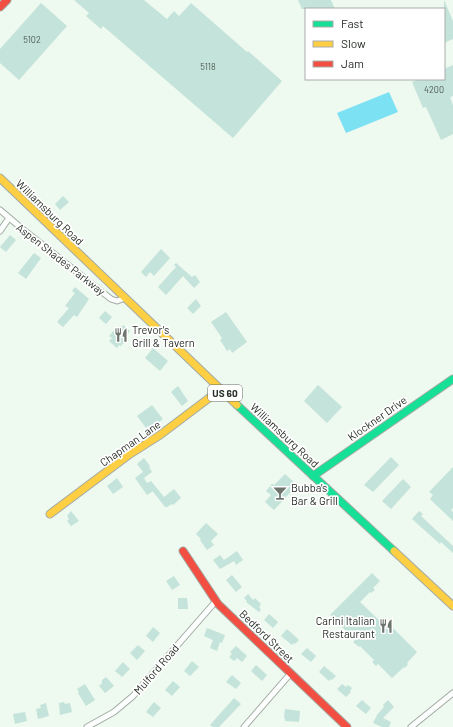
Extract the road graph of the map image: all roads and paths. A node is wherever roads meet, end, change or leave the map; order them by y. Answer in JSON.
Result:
{"nodes":[{"id":1,"x":6,"y":0,"type":"edge"},
{"id":2,"x":0,"y":7,"type":"edge"},
{"id":3,"x":0,"y":178,"type":"edge"},
{"id":4,"x":0,"y":210,"type":"edge"},
{"id":5,"x":9,"y":218,"type":"junction"},
{"id":6,"x":0,"y":230,"type":"edge"},
{"id":7,"x":125,"y":298,"type":"junction"},
{"id":8,"x":453,"y":379,"type":"edge"},
{"id":9,"x":221,"y":389,"type":"junction"},
{"id":10,"x":313,"y":476,"type":"junction"},
{"id":11,"x":50,"y":514,"type":"dead end"},
{"id":12,"x":183,"y":551,"type":"dead end"},
{"id":13,"x":216,"y":601,"type":"junction"},
{"id":14,"x":453,"y":606,"type":"edge"},
{"id":15,"x":291,"y":673,"type":"junction"},
{"id":16,"x":453,"y":693,"type":"edge"},
{"id":17,"x":87,"y":727,"type":"edge"},
{"id":18,"x":244,"y":727,"type":"edge"},
{"id":19,"x":347,"y":727,"type":"edge"},
{"id":20,"x":411,"y":727,"type":"edge"}],
"edges":[{"from":1,"to":2,"type":"street"},
{"from":3,"to":7,"type":"street","name":"Williamsburg Road","number":"US 60"},
{"from":4,"to":5,"type":"street","name":"Aspen Shades Parkway"},
{"from":5,"to":6,"type":"street"},
{"from":5,"to":7,"type":"street","name":"Aspen Shades Parkway"},
{"from":7,"to":9,"type":"street","name":"Williamsburg Road","number":"US 60"},
{"from":8,"to":10,"type":"street","name":"Klockner Drive"},
{"from":9,"to":10,"type":"street","name":"Williamsburg Road","number":"US 60"},
{"from":9,"to":11,"type":"street","name":"Chapman Lane"},
{"from":10,"to":14,"type":"street","name":"Williamsburg Road","number":"US 60"},
{"from":12,"to":13,"type":"street","name":"Bedford Street"},
{"from":13,"to":15,"type":"street","name":"Bedford Street"},
{"from":13,"to":17,"type":"street","name":"Mulford Road"},
{"from":15,"to":18,"type":"street"},
{"from":15,"to":19,"type":"street","name":"Bedford Street"},
{"from":16,"to":20,"type":"street"}]}
